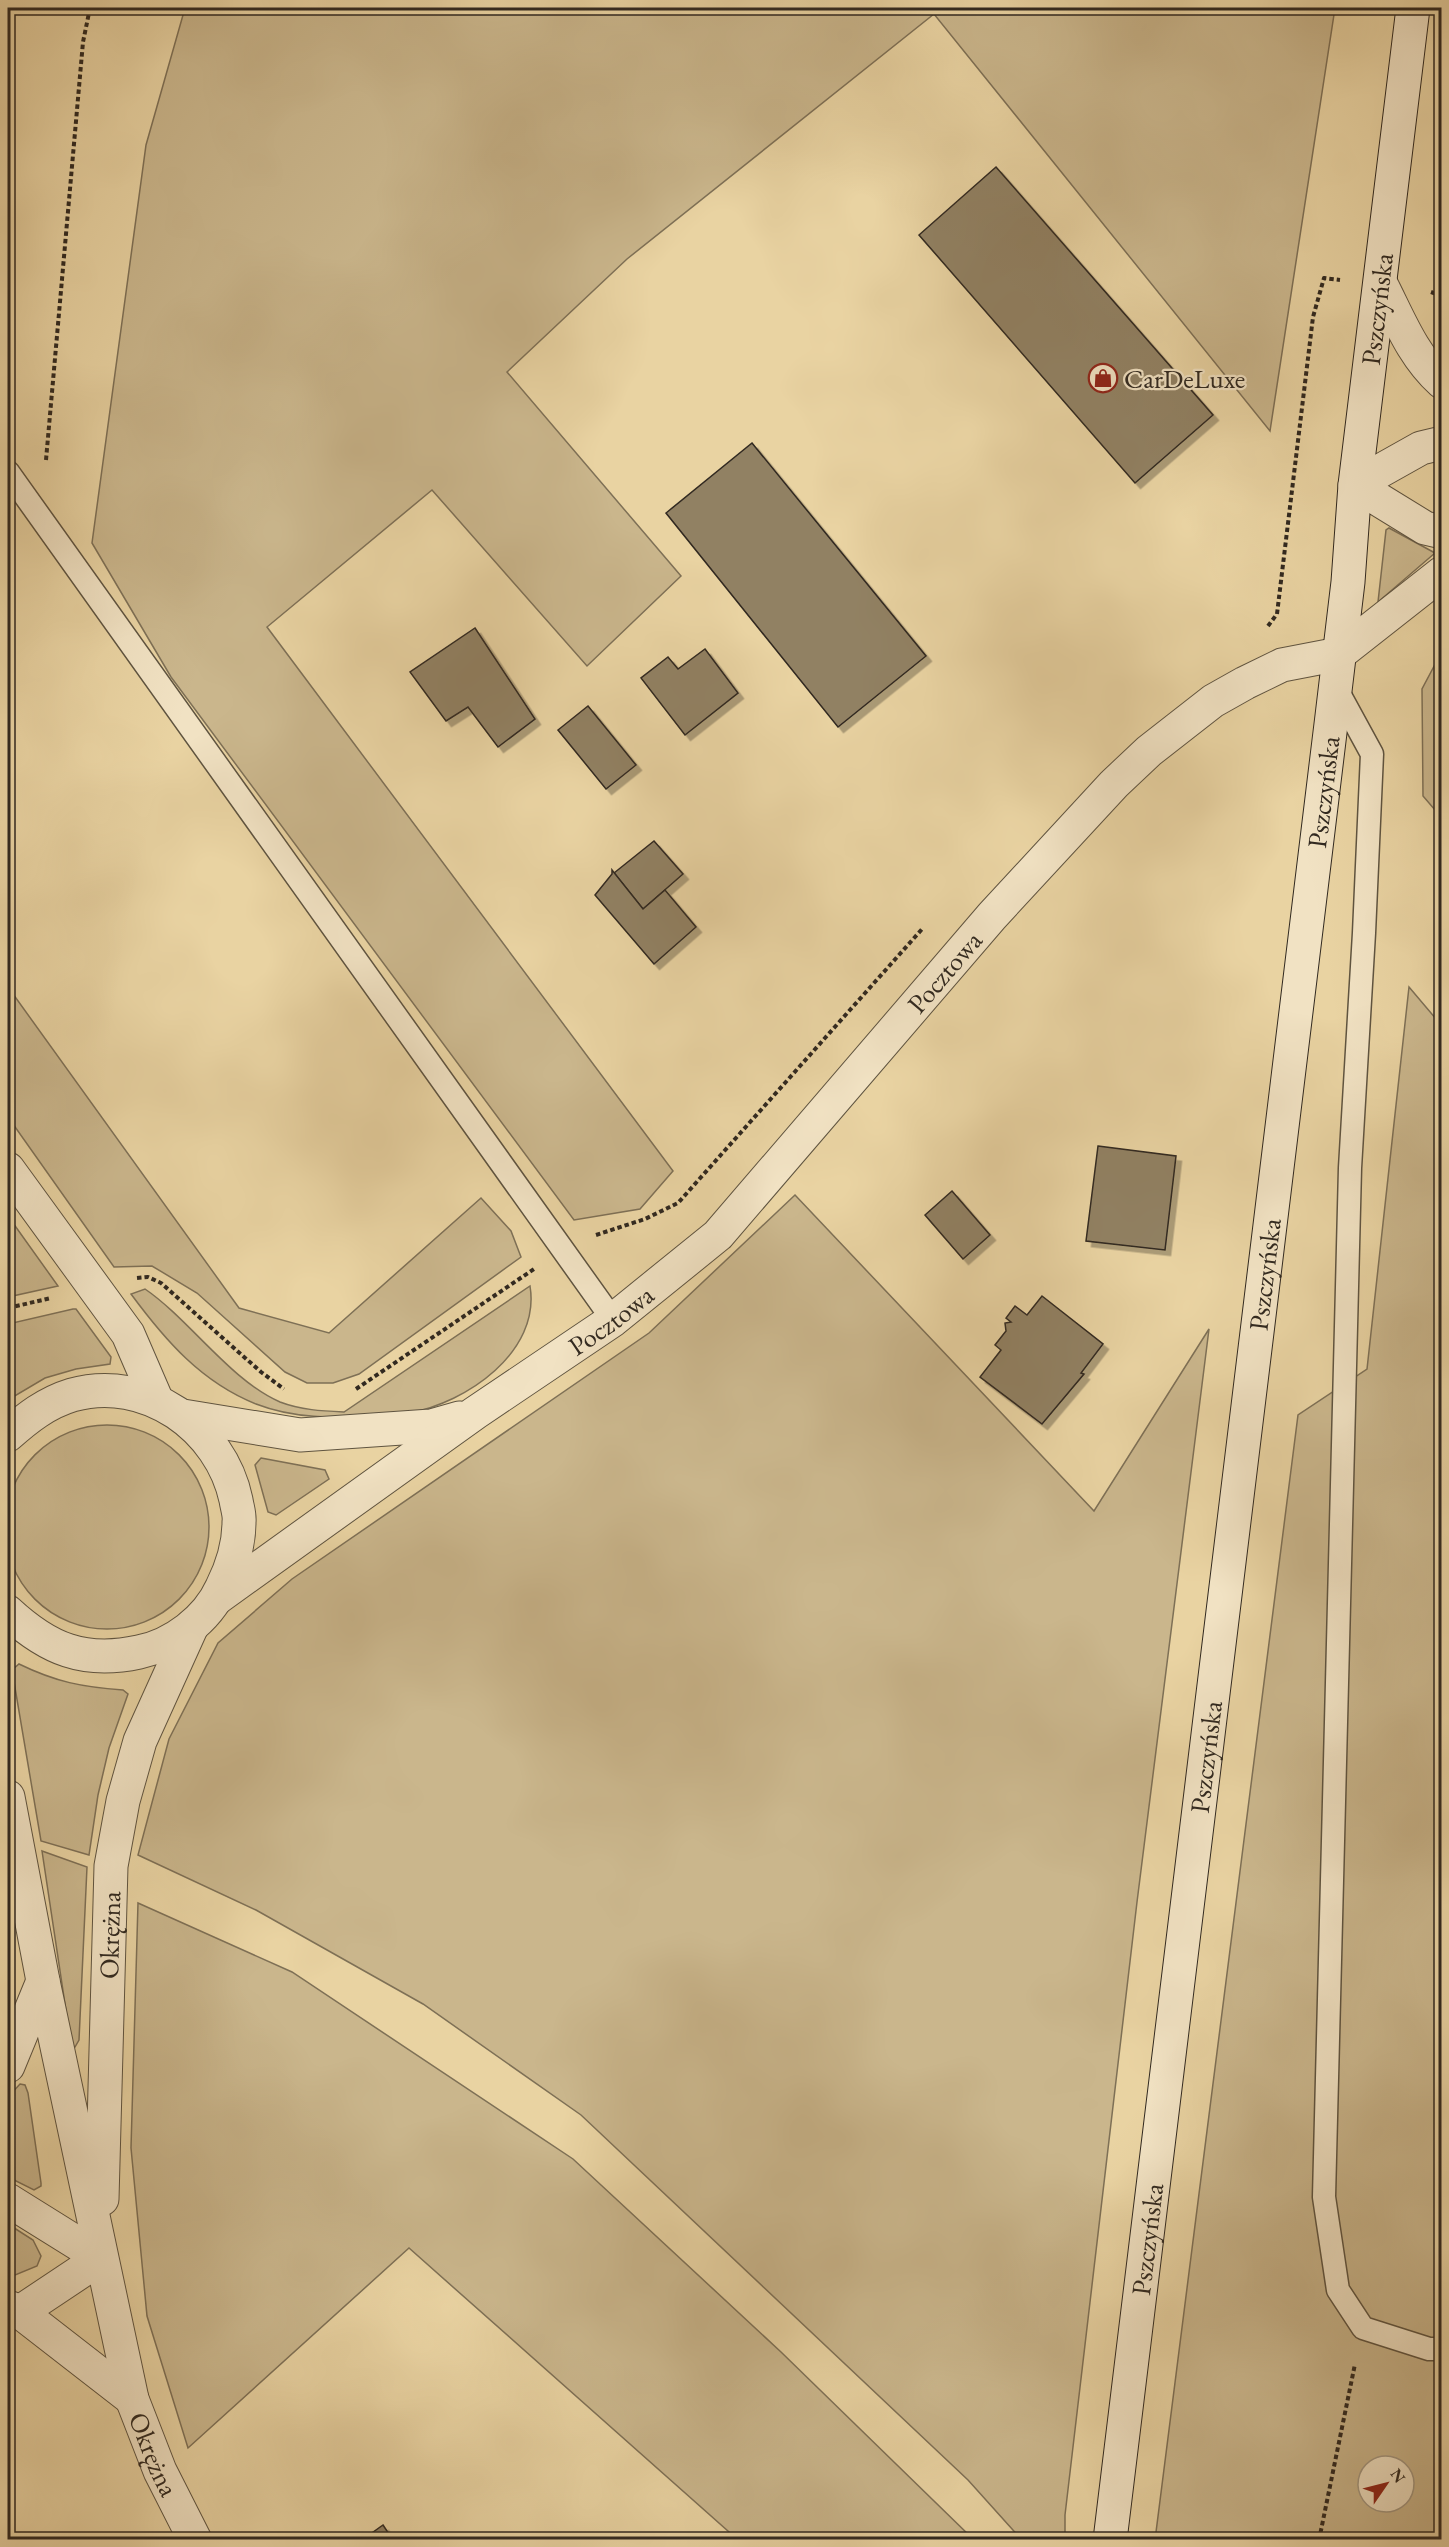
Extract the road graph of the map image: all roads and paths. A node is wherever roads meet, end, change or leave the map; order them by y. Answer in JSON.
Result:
{"nodes":[{"id":1,"x":90,"y":8,"type":"edge"},
{"id":2,"x":1413,"y":8,"type":"edge"},
{"id":3,"x":1324,"y":278,"type":"dead end"},
{"id":4,"x":1381,"y":284,"type":"junction"},
{"id":5,"x":1442,"y":382,"type":"edge"},
{"id":6,"x":1442,"y":443,"type":"edge"},
{"id":7,"x":8,"y":472,"type":"edge"},
{"id":8,"x":1355,"y":485,"type":"junction"},
{"id":9,"x":38,"y":514,"type":"junction"},
{"id":10,"x":1442,"y":532,"type":"edge"},
{"id":11,"x":1442,"y":573,"type":"edge"},
{"id":12,"x":1262,"y":634,"type":"dead end"},
{"id":13,"x":1340,"y":654,"type":"junction"},
{"id":14,"x":1336,"y":688,"type":"junction"},
{"id":15,"x":924,"y":927,"type":"dead end"},
{"id":16,"x":8,"y":1169,"type":"edge"},
{"id":17,"x":566,"y":1253,"type":"junction"},
{"id":18,"x":136,"y":1278,"type":"dead end"},
{"id":19,"x":613,"y":1320,"type":"junction"},
{"id":20,"x":295,"y":1393,"type":"dead end"},
{"id":21,"x":348,"y":1393,"type":"dead end"},
{"id":22,"x":170,"y":1408,"type":"junction"},
{"id":23,"x":475,"y":1413,"type":"junction"},
{"id":24,"x":8,"y":1436,"type":"edge"},
{"id":25,"x":217,"y":1599,"type":"junction"},
{"id":26,"x":8,"y":1612,"type":"edge"},
{"id":27,"x":192,"y":1626,"type":"junction"},
{"id":28,"x":8,"y":1797,"type":"edge"},
{"id":29,"x":43,"y":1981,"type":"junction"},
{"id":30,"x":8,"y":2066,"type":"edge"},
{"id":31,"x":8,"y":2200,"type":"edge"},
{"id":32,"x":100,"y":2258,"type":"junction"},
{"id":33,"x":14,"y":2309,"type":"edge"},
{"id":34,"x":1363,"y":2328,"type":"junction"},
{"id":35,"x":1442,"y":2349,"type":"edge"},
{"id":36,"x":132,"y":2399,"type":"junction"},
{"id":37,"x":1111,"y":2528,"type":"edge"},
{"id":38,"x":195,"y":2540,"type":"edge"},
{"id":39,"x":1320,"y":2540,"type":"edge"}],
"edges":[{"from":1,"to":9,"type":"path"},
{"from":2,"to":4,"type":"street","name":"Pszczyńska"},
{"from":3,"to":12,"type":"path"},
{"from":4,"to":5,"type":"street"},
{"from":4,"to":8,"type":"street","name":"Pszczyńska"},
{"from":6,"to":8,"type":"street"},
{"from":7,"to":9,"type":"lane"},
{"from":8,"to":10,"type":"street"},
{"from":8,"to":13,"type":"street","name":"Pszczyńska"},
{"from":9,"to":17,"type":"lane"},
{"from":11,"to":13,"type":"street","name":"Pocztowa"},
{"from":13,"to":14,"type":"street","name":"Pszczyńska"},
{"from":13,"to":19,"type":"street","name":"Pocztowa"},
{"from":14,"to":34,"type":"lane"},
{"from":14,"to":37,"type":"street","name":"Pszczyńska"},
{"from":15,"to":17,"type":"path"},
{"from":16,"to":22,"type":"street"},
{"from":17,"to":19,"type":"lane"},
{"from":17,"to":21,"type":"path"},
{"from":18,"to":20,"type":"path"},
{"from":19,"to":23,"type":"street","name":"Pocztowa"},
{"from":22,"to":23,"type":"street","name":"Pocztowa"},
{"from":22,"to":24,"type":"street","name":"Pocztowa"},
{"from":22,"to":25,"type":"street"},
{"from":23,"to":25,"type":"street","name":"Pocztowa"},
{"from":25,"to":27,"type":"street"},
{"from":26,"to":27,"type":"street"},
{"from":27,"to":32,"type":"street","name":"Okrężna"},
{"from":28,"to":29,"type":"street","name":"Okrężna"},
{"from":29,"to":30,"type":"street"},
{"from":29,"to":32,"type":"street","name":"Okrężna"},
{"from":31,"to":32,"type":"street"},
{"from":32,"to":33,"type":"street","name":"Okrężna"},
{"from":32,"to":36,"type":"street","name":"Okrężna"},
{"from":33,"to":36,"type":"street","name":"Okrężna"},
{"from":34,"to":35,"type":"lane"},
{"from":34,"to":39,"type":"path"},
{"from":36,"to":38,"type":"street","name":"Okrężna"}]}
